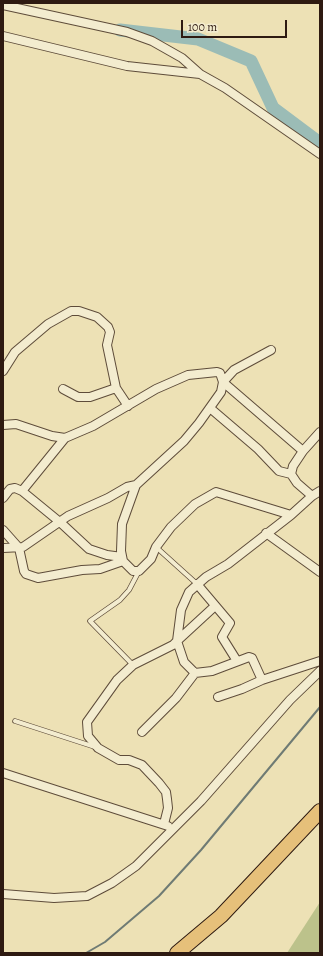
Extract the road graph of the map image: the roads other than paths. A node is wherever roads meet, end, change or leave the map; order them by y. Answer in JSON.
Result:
{"nodes":[{"id":1,"x":3,"y":6,"type":"edge"},
{"id":2,"x":3,"y":36,"type":"edge"},
{"id":3,"x":200,"y":74,"type":"junction"},
{"id":4,"x":320,"y":154,"type":"edge"},
{"id":5,"x":271,"y":350,"type":"dead end"},
{"id":6,"x":3,"y":371,"type":"edge"},
{"id":7,"x":223,"y":382,"type":"junction"},
{"id":8,"x":116,"y":388,"type":"junction"},
{"id":9,"x":63,"y":389,"type":"dead end"},
{"id":10,"x":128,"y":406,"type":"junction"},
{"id":11,"x":210,"y":408,"type":"junction"},
{"id":12,"x":3,"y":425,"type":"edge"},
{"id":13,"x":320,"y":432,"type":"edge"},
{"id":14,"x":65,"y":438,"type":"junction"},
{"id":15,"x":303,"y":451,"type":"junction"},
{"id":16,"x":291,"y":474,"type":"junction"},
{"id":17,"x":136,"y":485,"type":"junction"},
{"id":18,"x":22,"y":491,"type":"junction"},
{"id":19,"x":320,"y":491,"type":"edge"},
{"id":20,"x":312,"y":496,"type":"junction"},
{"id":21,"x":3,"y":498,"type":"edge"},
{"id":22,"x":291,"y":515,"type":"junction"},
{"id":23,"x":61,"y":523,"type":"junction"},
{"id":24,"x":3,"y":530,"type":"edge"},
{"id":25,"x":266,"y":533,"type":"junction"},
{"id":26,"x":156,"y":547,"type":"junction"},
{"id":27,"x":3,"y":548,"type":"edge"},
{"id":28,"x":19,"y":548,"type":"junction"},
{"id":29,"x":122,"y":559,"type":"junction"},
{"id":30,"x":139,"y":571,"type":"junction"},
{"id":31,"x":320,"y":572,"type":"edge"},
{"id":32,"x":197,"y":584,"type":"junction"},
{"id":33,"x":215,"y":606,"type":"junction"},
{"id":34,"x":176,"y":641,"type":"junction"},
{"id":35,"x":237,"y":661,"type":"junction"},
{"id":36,"x":320,"y":661,"type":"edge"},
{"id":37,"x":134,"y":665,"type":"junction"},
{"id":38,"x":320,"y":670,"type":"edge"},
{"id":39,"x":195,"y":673,"type":"junction"},
{"id":40,"x":262,"y":680,"type":"junction"},
{"id":41,"x":218,"y":697,"type":"dead end"},
{"id":42,"x":16,"y":721,"type":"dead end"},
{"id":43,"x":142,"y":732,"type":"dead end"},
{"id":44,"x":98,"y":748,"type":"junction"},
{"id":45,"x":3,"y":773,"type":"edge"},
{"id":46,"x":320,"y":811,"type":"edge"},
{"id":47,"x":164,"y":824,"type":"junction"},
{"id":48,"x":320,"y":824,"type":"edge"},
{"id":49,"x":174,"y":828,"type":"junction"},
{"id":50,"x":3,"y":894,"type":"edge"},
{"id":51,"x":177,"y":953,"type":"edge"},
{"id":52,"x":192,"y":953,"type":"edge"}],
"edges":[{"from":1,"to":3,"type":"street"},
{"from":2,"to":3,"type":"street"},
{"from":3,"to":4,"type":"street"},
{"from":5,"to":7,"type":"street"},
{"from":6,"to":8,"type":"street"},
{"from":7,"to":10,"type":"street"},
{"from":7,"to":11,"type":"street"},
{"from":7,"to":15,"type":"street"},
{"from":8,"to":9,"type":"street"},
{"from":8,"to":10,"type":"street"},
{"from":10,"to":14,"type":"street"},
{"from":11,"to":16,"type":"street"},
{"from":11,"to":17,"type":"street"},
{"from":12,"to":14,"type":"street"},
{"from":13,"to":15,"type":"street"},
{"from":14,"to":18,"type":"street"},
{"from":15,"to":16,"type":"street"},
{"from":16,"to":20,"type":"street"},
{"from":17,"to":23,"type":"street"},
{"from":17,"to":29,"type":"street"},
{"from":18,"to":21,"type":"street"},
{"from":18,"to":23,"type":"street"},
{"from":19,"to":20,"type":"street"},
{"from":20,"to":22,"type":"street"},
{"from":22,"to":25,"type":"street"},
{"from":22,"to":26,"type":"street"},
{"from":23,"to":28,"type":"street"},
{"from":23,"to":29,"type":"street"},
{"from":24,"to":28,"type":"street"},
{"from":25,"to":31,"type":"street"},
{"from":25,"to":32,"type":"street"},
{"from":26,"to":30,"type":"street"},
{"from":26,"to":32,"type":"lane"},
{"from":27,"to":28,"type":"street"},
{"from":28,"to":29,"type":"street"},
{"from":29,"to":30,"type":"street"},
{"from":30,"to":37,"type":"lane"},
{"from":32,"to":33,"type":"street"},
{"from":32,"to":34,"type":"street"},
{"from":33,"to":34,"type":"street"},
{"from":33,"to":35,"type":"street"},
{"from":34,"to":37,"type":"street"},
{"from":34,"to":39,"type":"street"},
{"from":35,"to":39,"type":"street"},
{"from":35,"to":40,"type":"street"},
{"from":36,"to":40,"type":"street"},
{"from":37,"to":44,"type":"street"},
{"from":38,"to":49,"type":"street"},
{"from":39,"to":43,"type":"street"},
{"from":40,"to":41,"type":"street"},
{"from":42,"to":44,"type":"lane"},
{"from":44,"to":47,"type":"street"},
{"from":45,"to":47,"type":"street"},
{"from":46,"to":51,"type":"highway"},
{"from":47,"to":49,"type":"street"},
{"from":48,"to":52,"type":"highway"},
{"from":49,"to":50,"type":"street"}]}
